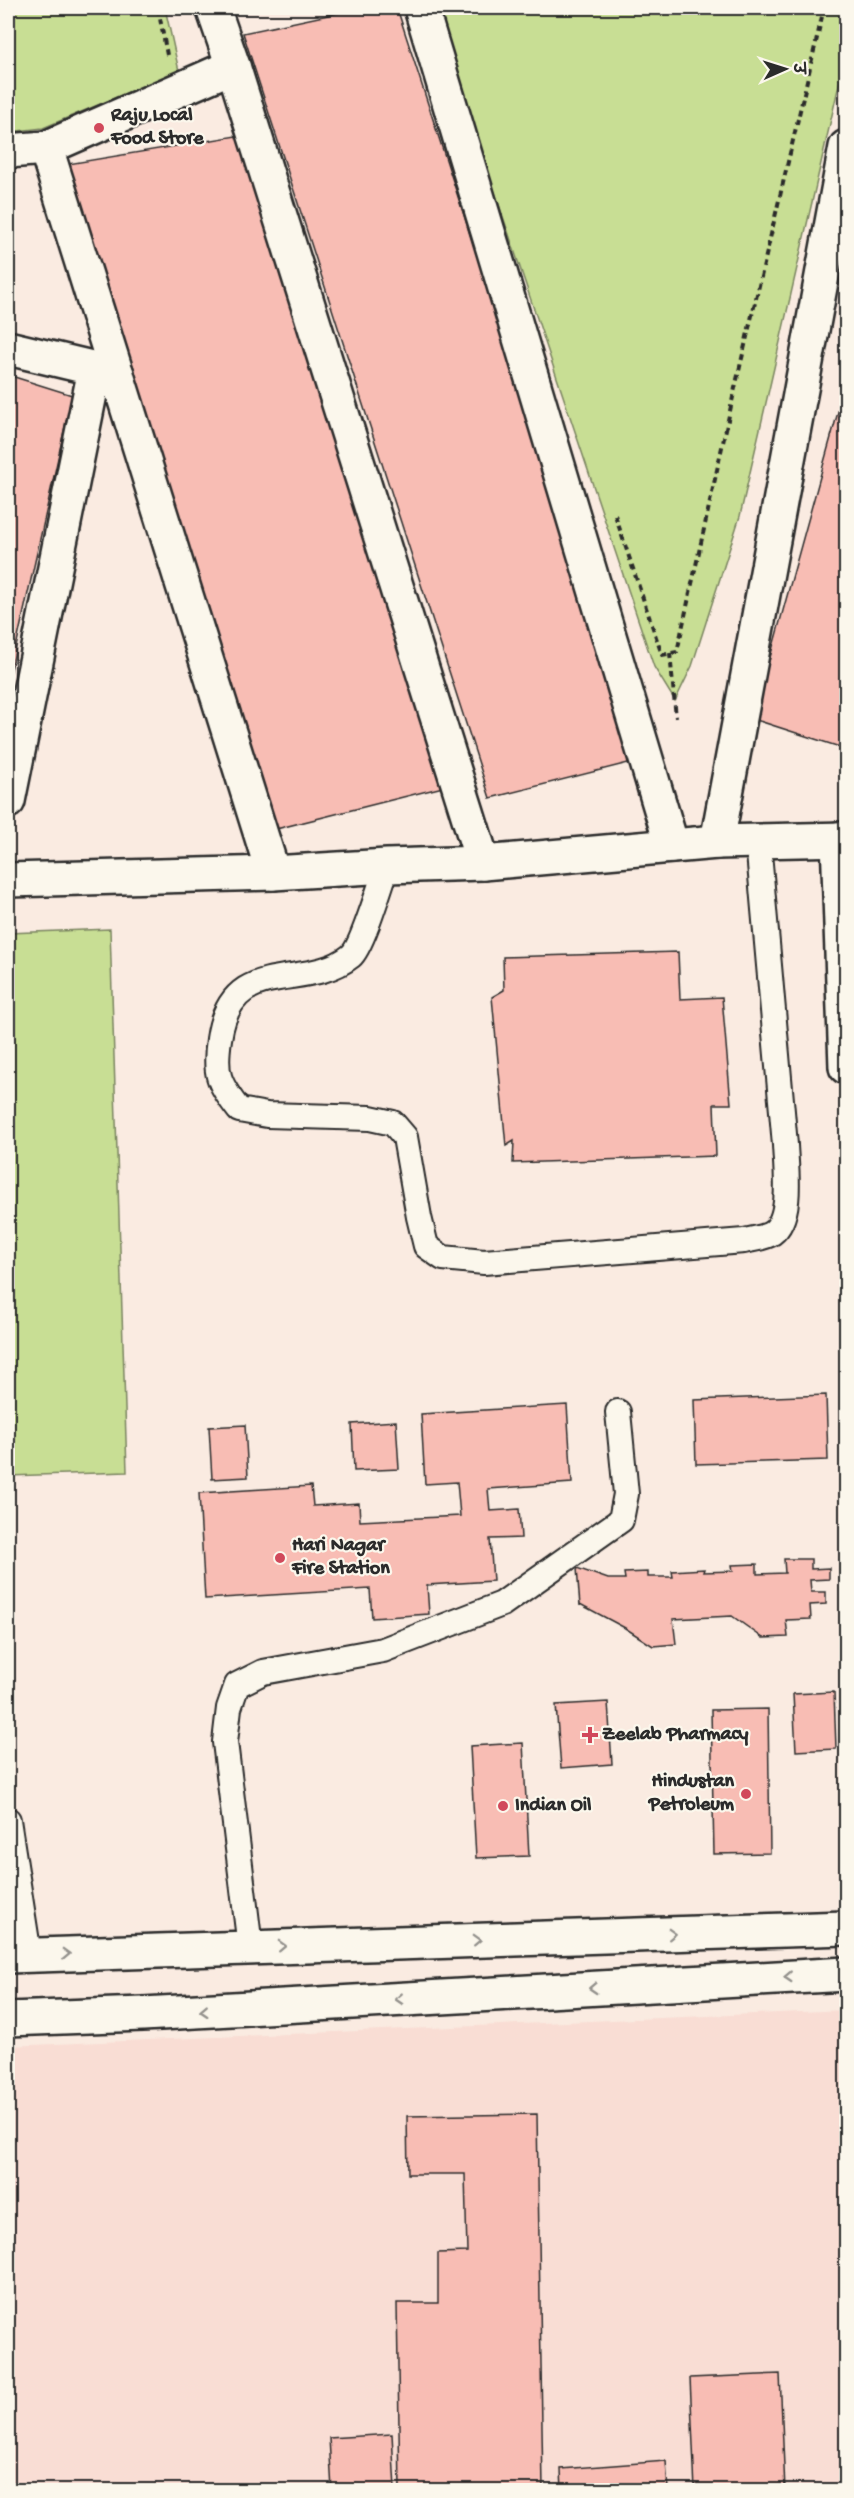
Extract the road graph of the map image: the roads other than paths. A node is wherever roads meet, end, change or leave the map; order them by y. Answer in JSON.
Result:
{"nodes":[{"id":1,"x":213,"y":8,"type":"edge"},
{"id":2,"x":421,"y":8,"type":"edge"},
{"id":3,"x":233,"y":66,"type":"junction"},
{"id":4,"x":46,"y":147,"type":"junction"},
{"id":5,"x":846,"y":147,"type":"edge"},
{"id":6,"x":8,"y":151,"type":"edge"},
{"id":7,"x":8,"y":348,"type":"edge"},
{"id":8,"x":107,"y":372,"type":"junction"},
{"id":9,"x":8,"y":801,"type":"edge"},
{"id":10,"x":842,"y":839,"type":"edge"},
{"id":11,"x":717,"y":842,"type":"junction"},
{"id":12,"x":758,"y":842,"type":"junction"},
{"id":13,"x":672,"y":846,"type":"junction"},
{"id":14,"x":483,"y":863,"type":"junction"},
{"id":15,"x":387,"y":866,"type":"junction"},
{"id":16,"x":273,"y":873,"type":"junction"},
{"id":17,"x":8,"y":880,"type":"edge"},
{"id":18,"x":846,"y":1067,"type":"edge"},
{"id":19,"x":618,"y":1412,"type":"dead end"},
{"id":20,"x":8,"y":1820,"type":"edge"},
{"id":21,"x":846,"y":1928,"type":"edge"},
{"id":22,"x":250,"y":1947,"type":"junction"},
{"id":23,"x":18,"y":1956,"type":"edge"},
{"id":24,"x":846,"y":1974,"type":"edge"},
{"id":25,"x":8,"y":2019,"type":"edge"}],
"edges":[{"from":1,"to":3,"type":"street"},
{"from":2,"to":13,"type":"street"},
{"from":3,"to":4,"type":"street"},
{"from":3,"to":14,"type":"street"},
{"from":4,"to":6,"type":"street"},
{"from":4,"to":8,"type":"street"},
{"from":5,"to":11,"type":"street"},
{"from":7,"to":8,"type":"street"},
{"from":8,"to":9,"type":"street"},
{"from":8,"to":16,"type":"street"},
{"from":10,"to":12,"type":"street"},
{"from":10,"to":18,"type":"street"},
{"from":11,"to":12,"type":"street"},
{"from":11,"to":13,"type":"street"},
{"from":12,"to":15,"type":"lane"},
{"from":13,"to":14,"type":"street"},
{"from":14,"to":15,"type":"street"},
{"from":15,"to":16,"type":"street"},
{"from":16,"to":17,"type":"street"},
{"from":19,"to":22,"type":"lane"},
{"from":20,"to":23,"type":"lane"},
{"from":22,"to":21,"type":"street","one_way":true},
{"from":23,"to":22,"type":"street","one_way":true},
{"from":24,"to":25,"type":"street","one_way":true}]}
